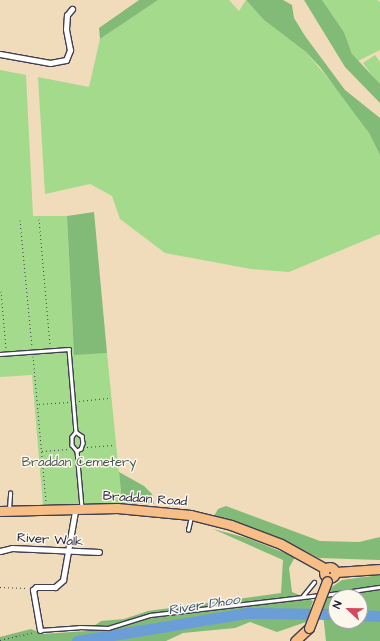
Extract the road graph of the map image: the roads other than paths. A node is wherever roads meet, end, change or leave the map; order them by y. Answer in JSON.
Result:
{"nodes":[{"id":1,"x":72,"y":9,"type":"dead end"},
{"id":2,"x":62,"y":13,"type":"dead end"},
{"id":3,"x":67,"y":15,"type":"junction"},
{"id":4,"x":0,"y":54,"type":"edge"},
{"id":5,"x":0,"y":354,"type":"edge"},
{"id":6,"x":76,"y":432,"type":"junction"},
{"id":7,"x":76,"y":450,"type":"junction"},
{"id":8,"x":10,"y":493,"type":"dead end"},
{"id":9,"x":5,"y":511,"type":"edge"},
{"id":10,"x":79,"y":511,"type":"junction"},
{"id":11,"x":191,"y":515,"type":"junction"},
{"id":12,"x":188,"y":530,"type":"dead end"},
{"id":13,"x":69,"y":550,"type":"junction"},
{"id":14,"x":0,"y":551,"type":"edge"},
{"id":15,"x":99,"y":552,"type":"dead end"},
{"id":16,"x":326,"y":569,"type":"junction"},
{"id":17,"x":380,"y":569,"type":"edge"},
{"id":18,"x":336,"y":572,"type":"junction"},
{"id":19,"x":328,"y":580,"type":"junction"},
{"id":20,"x":314,"y":582,"type":"dead end"},
{"id":21,"x":380,"y":587,"type":"edge"},
{"id":22,"x":302,"y":597,"type":"junction"},
{"id":23,"x":40,"y":630,"type":"joint"},
{"id":24,"x":295,"y":641,"type":"edge"}],
"edges":[{"from":1,"to":3,"type":"street"},
{"from":2,"to":3,"type":"street"},
{"from":3,"to":4,"type":"street"},
{"from":5,"to":6,"type":"lane"},
{"from":6,"to":7,"type":"lane"},
{"from":6,"to":7,"type":"lane"},
{"from":7,"to":10,"type":"lane"},
{"from":8,"to":9,"type":"lane"},
{"from":9,"to":10,"type":"highway","name":"Braddan Road"},
{"from":10,"to":11,"type":"highway","name":"Braddan Road"},
{"from":10,"to":13,"type":"street"},
{"from":11,"to":12,"type":"lane"},
{"from":11,"to":16,"type":"highway","name":"Braddan Road"},
{"from":13,"to":14,"type":"street","name":"River Walk"},
{"from":13,"to":15,"type":"street","name":"River Walk"},
{"from":13,"to":23,"type":"street"},
{"from":16,"to":18,"type":"highway"},
{"from":16,"to":19,"type":"highway"},
{"from":17,"to":18,"type":"highway"},
{"from":18,"to":19,"type":"highway"},
{"from":19,"to":24,"type":"highway","bridge":true},
{"from":20,"to":22,"type":"lane"},
{"from":21,"to":22,"type":"lane"},
{"from":22,"to":23,"type":"lane"}]}
